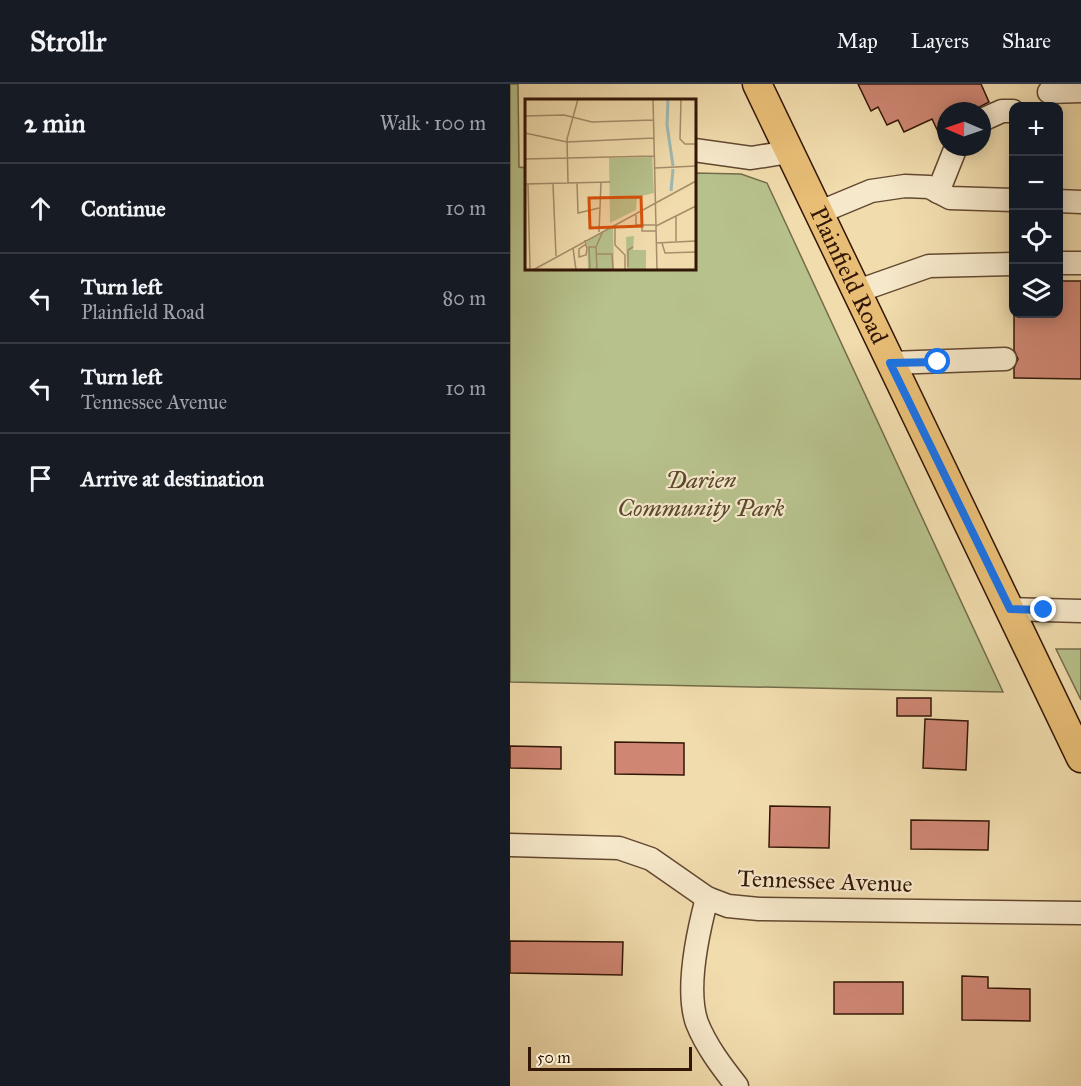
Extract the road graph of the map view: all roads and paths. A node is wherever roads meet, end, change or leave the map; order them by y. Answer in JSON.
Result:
{"nodes":[{"id":1,"x":757,"y":84,"type":"edge"},
{"id":2,"x":1081,"y":92,"type":"edge"},
{"id":3,"x":1050,"y":94,"type":"edge"},
{"id":4,"x":1009,"y":111,"type":"edge"},
{"id":5,"x":991,"y":116,"type":"edge"},
{"id":6,"x":696,"y":150,"type":"edge"},
{"id":7,"x":789,"y":152,"type":"junction"},
{"id":8,"x":953,"y":156,"type":"edge"},
{"id":9,"x":939,"y":192,"type":"junction"},
{"id":10,"x":1009,"y":200,"type":"edge"},
{"id":11,"x":1063,"y":201,"type":"edge"},
{"id":12,"x":1081,"y":202,"type":"edge"},
{"id":13,"x":818,"y":213,"type":"junction"},
{"id":14,"x":1063,"y":263,"type":"edge"},
{"id":15,"x":1081,"y":263,"type":"edge"},
{"id":16,"x":1009,"y":264,"type":"edge"},
{"id":17,"x":855,"y":292,"type":"junction"},
{"id":18,"x":1005,"y":359,"type":"dead end"},
{"id":19,"x":890,"y":363,"type":"junction"},
{"id":20,"x":1010,"y":609,"type":"junction"},
{"id":21,"x":1081,"y":611,"type":"edge"},
{"id":22,"x":1081,"y":758,"type":"edge"},
{"id":23,"x":510,"y":845,"type":"edge"},
{"id":24,"x":707,"y":898,"type":"junction"},
{"id":25,"x":1081,"y":913,"type":"edge"},
{"id":26,"x":737,"y":1086,"type":"edge"}],
"edges":[{"from":1,"to":7,"type":"main road","name":"Plainfield Road"},
{"from":2,"to":3,"type":"street"},
{"from":4,"to":5,"type":"street"},
{"from":6,"to":7,"type":"street"},
{"from":7,"to":13,"type":"main road","name":"Plainfield Road"},
{"from":8,"to":9,"type":"street"},
{"from":9,"to":10,"type":"street"},
{"from":9,"to":13,"type":"street"},
{"from":11,"to":12,"type":"street"},
{"from":13,"to":17,"type":"main road","name":"Plainfield Road"},
{"from":14,"to":15,"type":"street"},
{"from":16,"to":17,"type":"street"},
{"from":17,"to":19,"type":"main road","name":"Plainfield Road"},
{"from":18,"to":19,"type":"street"},
{"from":19,"to":20,"type":"main road","name":"Plainfield Road"},
{"from":20,"to":21,"type":"street"},
{"from":20,"to":22,"type":"main road","name":"Plainfield Road"},
{"from":23,"to":24,"type":"street","name":"Tennessee Avenue"},
{"from":24,"to":25,"type":"street","name":"Tennessee Avenue"},
{"from":24,"to":26,"type":"street"}]}
